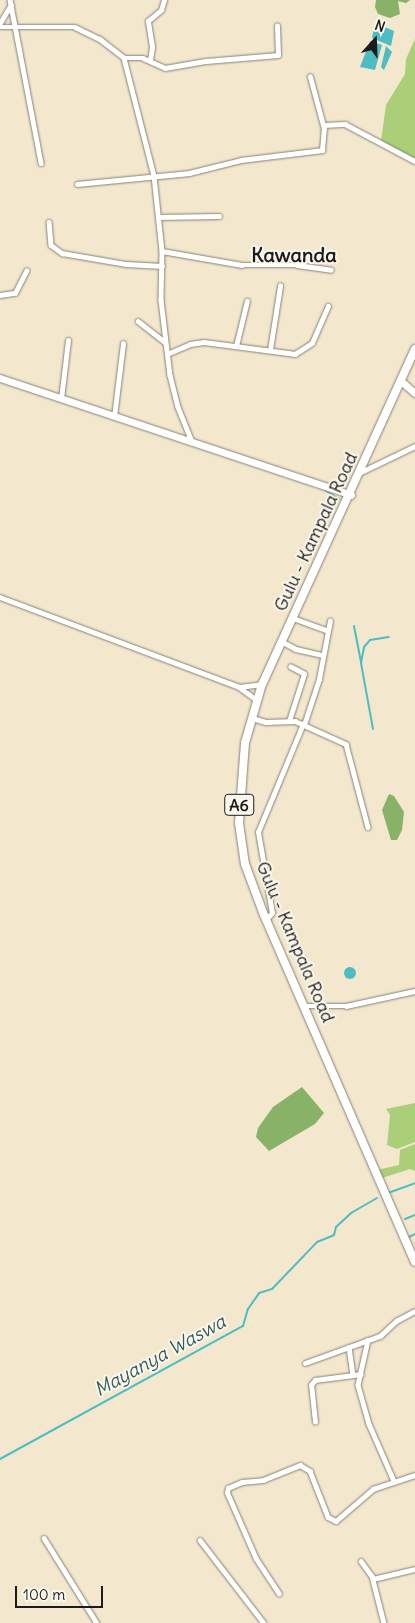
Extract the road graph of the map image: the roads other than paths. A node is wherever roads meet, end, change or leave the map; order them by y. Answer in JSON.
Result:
{"nodes":[{"id":1,"x":164,"y":0,"type":"edge"},
{"id":2,"x":10,"y":3,"type":"edge"},
{"id":3,"x":0,"y":23,"type":"edge"},
{"id":4,"x":0,"y":26,"type":"edge"},
{"id":5,"x":16,"y":26,"type":"junction"},
{"id":6,"x":277,"y":26,"type":"dead end"},
{"id":7,"x":124,"y":58,"type":"junction"},
{"id":8,"x":150,"y":60,"type":"junction"},
{"id":9,"x":310,"y":77,"type":"dead end"},
{"id":10,"x":324,"y":125,"type":"junction"},
{"id":11,"x":415,"y":162,"type":"edge"},
{"id":12,"x":41,"y":163,"type":"dead end"},
{"id":13,"x":154,"y":176,"type":"junction"},
{"id":14,"x":77,"y":184,"type":"dead end"},
{"id":15,"x":219,"y":216,"type":"dead end"},
{"id":16,"x":158,"y":217,"type":"junction"},
{"id":17,"x":49,"y":222,"type":"dead end"},
{"id":18,"x":162,"y":251,"type":"junction"},
{"id":19,"x":162,"y":266,"type":"junction"},
{"id":20,"x":331,"y":270,"type":"dead end"},
{"id":21,"x":26,"y":271,"type":"dead end"},
{"id":22,"x":280,"y":286,"type":"dead end"},
{"id":23,"x":0,"y":295,"type":"edge"},
{"id":24,"x":247,"y":301,"type":"dead end"},
{"id":25,"x":328,"y":306,"type":"dead end"},
{"id":26,"x":138,"y":321,"type":"dead end"},
{"id":27,"x":68,"y":340,"type":"dead end"},
{"id":28,"x":165,"y":342,"type":"junction"},
{"id":29,"x":124,"y":344,"type":"dead end"},
{"id":30,"x":236,"y":346,"type":"junction"},
{"id":31,"x":415,"y":349,"type":"edge"},
{"id":32,"x":270,"y":350,"type":"junction"},
{"id":33,"x":167,"y":354,"type":"junction"},
{"id":34,"x":0,"y":378,"type":"edge"},
{"id":35,"x":401,"y":381,"type":"junction"},
{"id":36,"x":415,"y":393,"type":"edge"},
{"id":37,"x":61,"y":400,"type":"junction"},
{"id":38,"x":114,"y":418,"type":"junction"},
{"id":39,"x":193,"y":443,"type":"junction"},
{"id":40,"x":415,"y":446,"type":"edge"},
{"id":41,"x":361,"y":472,"type":"junction"},
{"id":42,"x":351,"y":495,"type":"junction"},
{"id":43,"x":0,"y":597,"type":"edge"},
{"id":44,"x":293,"y":618,"type":"junction"},
{"id":45,"x":330,"y":620,"type":"dead end"},
{"id":46,"x":326,"y":630,"type":"junction"},
{"id":47,"x":281,"y":641,"type":"junction"},
{"id":48,"x":322,"y":655,"type":"junction"},
{"id":49,"x":291,"y":667,"type":"dead end"},
{"id":50,"x":262,"y":684,"type":"junction"},
{"id":51,"x":240,"y":687,"type":"junction"},
{"id":52,"x":257,"y":700,"type":"junction"},
{"id":53,"x":252,"y":718,"type":"junction"},
{"id":54,"x":289,"y":721,"type":"junction"},
{"id":55,"x":303,"y":725,"type":"junction"},
{"id":56,"x":368,"y":827,"type":"dead end"},
{"id":57,"x":266,"y":920,"type":"junction"},
{"id":58,"x":415,"y":991,"type":"edge"},
{"id":59,"x":305,"y":1006,"type":"junction"},
{"id":60,"x":415,"y":1262,"type":"edge"},
{"id":61,"x":415,"y":1311,"type":"edge"},
{"id":62,"x":368,"y":1340,"type":"junction"},
{"id":63,"x":349,"y":1347,"type":"junction"},
{"id":64,"x":305,"y":1363,"type":"dead end"},
{"id":65,"x":361,"y":1374,"type":"junction"},
{"id":66,"x":353,"y":1375,"type":"junction"},
{"id":67,"x":315,"y":1422,"type":"dead end"},
{"id":68,"x":415,"y":1475,"type":"edge"},
{"id":69,"x":394,"y":1481,"type":"junction"},
{"id":70,"x":44,"y":1538,"type":"dead end"},
{"id":71,"x":200,"y":1540,"type":"dead end"},
{"id":72,"x":361,"y":1561,"type":"dead end"},
{"id":73,"x":415,"y":1569,"type":"edge"},
{"id":74,"x":373,"y":1579,"type":"junction"},
{"id":75,"x":279,"y":1594,"type":"dead end"},
{"id":76,"x":97,"y":1623,"type":"edge"},
{"id":77,"x":264,"y":1623,"type":"edge"},
{"id":78,"x":384,"y":1623,"type":"edge"}],
"edges":[{"from":1,"to":8,"type":"street"},
{"from":2,"to":3,"type":"street"},
{"from":2,"to":5,"type":"street"},
{"from":4,"to":5,"type":"street"},
{"from":5,"to":7,"type":"street"},
{"from":5,"to":12,"type":"street"},
{"from":6,"to":8,"type":"street"},
{"from":7,"to":8,"type":"street"},
{"from":7,"to":13,"type":"street"},
{"from":9,"to":10,"type":"street"},
{"from":10,"to":11,"type":"street"},
{"from":10,"to":13,"type":"street"},
{"from":13,"to":14,"type":"street"},
{"from":13,"to":16,"type":"street"},
{"from":15,"to":16,"type":"street"},
{"from":16,"to":18,"type":"street"},
{"from":17,"to":19,"type":"street"},
{"from":18,"to":19,"type":"street"},
{"from":18,"to":20,"type":"street"},
{"from":19,"to":28,"type":"street"},
{"from":21,"to":23,"type":"street"},
{"from":22,"to":32,"type":"street"},
{"from":24,"to":30,"type":"street"},
{"from":25,"to":32,"type":"street"},
{"from":26,"to":28,"type":"street"},
{"from":27,"to":37,"type":"street"},
{"from":28,"to":33,"type":"street"},
{"from":29,"to":38,"type":"street"},
{"from":30,"to":32,"type":"street"},
{"from":30,"to":33,"type":"street"},
{"from":31,"to":35,"type":"main road","name":"Gulu - Kampala Road","number":"A6"},
{"from":33,"to":39,"type":"street"},
{"from":34,"to":37,"type":"street"},
{"from":35,"to":36,"type":"street"},
{"from":35,"to":41,"type":"main road","name":"Gulu - Kampala Road","number":"A6"},
{"from":37,"to":38,"type":"street"},
{"from":38,"to":39,"type":"street"},
{"from":39,"to":42,"type":"street"},
{"from":40,"to":41,"type":"street"},
{"from":41,"to":42,"type":"main road","name":"Gulu - Kampala Road","number":"A6"},
{"from":42,"to":44,"type":"main road","name":"Gulu - Kampala Road","number":"A6"},
{"from":43,"to":51,"type":"street"},
{"from":44,"to":46,"type":"street"},
{"from":44,"to":47,"type":"main road","name":"Gulu - Kampala Road","number":"A6"},
{"from":45,"to":46,"type":"street"},
{"from":46,"to":48,"type":"street"},
{"from":47,"to":48,"type":"street"},
{"from":47,"to":50,"type":"main road","name":"Gulu - Kampala Road","number":"A6"},
{"from":48,"to":55,"type":"street"},
{"from":49,"to":54,"type":"street"},
{"from":50,"to":51,"type":"street"},
{"from":50,"to":52,"type":"main road","name":"Gulu - Kampala Road","number":"A6"},
{"from":51,"to":52,"type":"street"},
{"from":52,"to":53,"type":"main road","name":"Gulu - Kampala Road","number":"A6"},
{"from":53,"to":54,"type":"street"},
{"from":53,"to":57,"type":"main road","name":"Gulu - Kampala Road","number":"A6"},
{"from":54,"to":55,"type":"street"},
{"from":55,"to":56,"type":"street"},
{"from":55,"to":57,"type":"street"},
{"from":57,"to":59,"type":"main road","name":"Gulu - Kampala Road","number":"A6"},
{"from":58,"to":59,"type":"street"},
{"from":59,"to":60,"type":"main road","name":"Gulu - Kampala Road","number":"A6"},
{"from":61,"to":62,"type":"street"},
{"from":62,"to":63,"type":"street"},
{"from":62,"to":65,"type":"street"},
{"from":63,"to":64,"type":"street"},
{"from":63,"to":66,"type":"street"},
{"from":65,"to":66,"type":"street"},
{"from":65,"to":69,"type":"street"},
{"from":66,"to":67,"type":"street"},
{"from":68,"to":69,"type":"street"},
{"from":69,"to":75,"type":"street"},
{"from":70,"to":76,"type":"street"},
{"from":71,"to":77,"type":"street"},
{"from":72,"to":74,"type":"street"},
{"from":73,"to":74,"type":"street"},
{"from":74,"to":78,"type":"street"}]}
